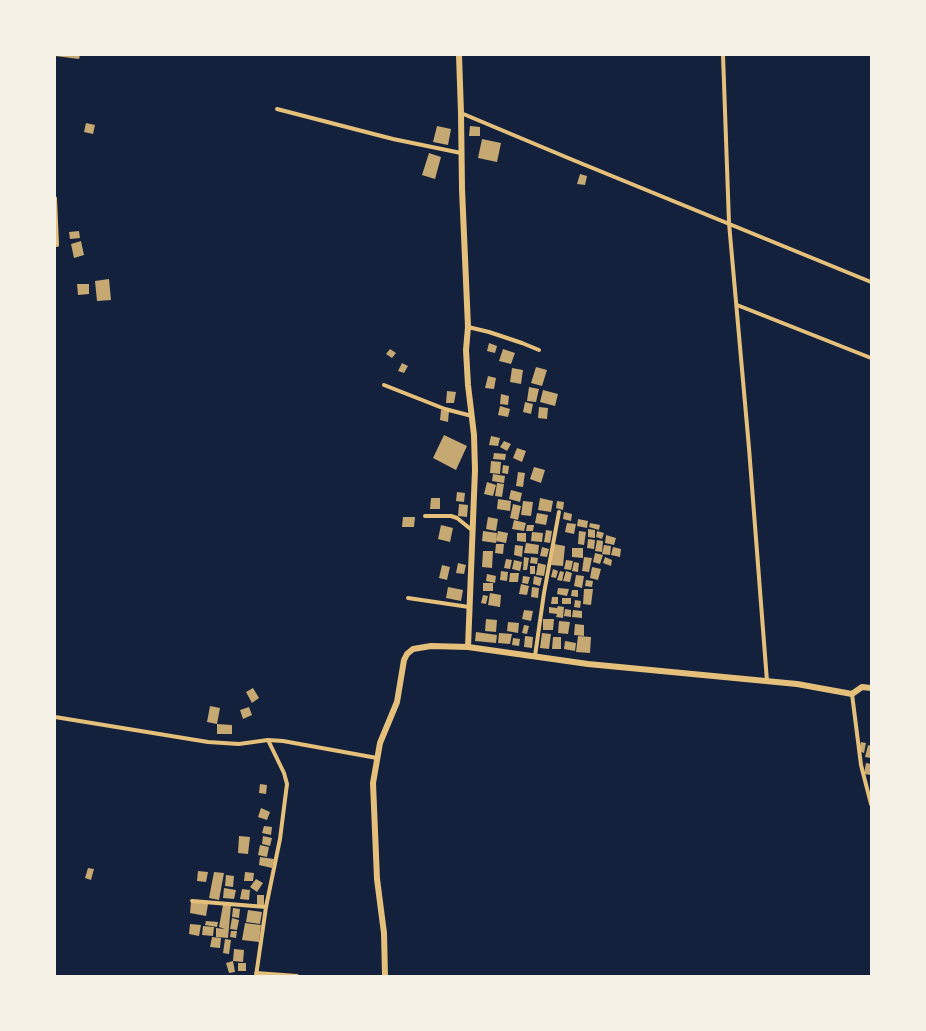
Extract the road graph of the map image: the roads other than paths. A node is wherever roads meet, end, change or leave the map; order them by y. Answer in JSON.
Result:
{"nodes":[{"id":1,"x":458,"y":55,"type":"edge"},
{"id":2,"x":723,"y":55,"type":"edge"},
{"id":3,"x":277,"y":109,"type":"dead end"},
{"id":4,"x":461,"y":113,"type":"junction"},
{"id":5,"x":461,"y":153,"type":"junction"},
{"id":6,"x":55,"y":198,"type":"edge"},
{"id":7,"x":729,"y":223,"type":"junction"},
{"id":8,"x":57,"y":244,"type":"dead end"},
{"id":9,"x":871,"y":282,"type":"edge"},
{"id":10,"x":737,"y":305,"type":"junction"},
{"id":11,"x":468,"y":327,"type":"junction"},
{"id":12,"x":539,"y":350,"type":"dead end"},
{"id":13,"x":871,"y":358,"type":"edge"},
{"id":14,"x":384,"y":385,"type":"dead end"},
{"id":15,"x":472,"y":416,"type":"junction"},
{"id":16,"x":559,"y":512,"type":"dead end"},
{"id":17,"x":425,"y":516,"type":"dead end"},
{"id":18,"x":472,"y":531,"type":"junction"},
{"id":19,"x":408,"y":598,"type":"dead end"},
{"id":20,"x":469,"y":607,"type":"junction"},
{"id":21,"x":468,"y":647,"type":"junction"},
{"id":22,"x":535,"y":656,"type":"junction"},
{"id":23,"x":767,"y":681,"type":"junction"},
{"id":24,"x":871,"y":688,"type":"edge"},
{"id":25,"x":852,"y":694,"type":"junction"},
{"id":26,"x":55,"y":717,"type":"edge"},
{"id":27,"x":268,"y":740,"type":"junction"},
{"id":28,"x":377,"y":758,"type":"junction"},
{"id":29,"x":871,"y":804,"type":"edge"},
{"id":30,"x":192,"y":901,"type":"dead end"},
{"id":31,"x":266,"y":907,"type":"junction"},
{"id":32,"x":256,"y":974,"type":"edge"},
{"id":33,"x":297,"y":976,"type":"edge"},
{"id":34,"x":385,"y":976,"type":"edge"}],
"edges":[{"from":1,"to":4,"type":"street"},
{"from":2,"to":7,"type":"street"},
{"from":3,"to":5,"type":"street"},
{"from":4,"to":5,"type":"street"},
{"from":4,"to":7,"type":"street"},
{"from":5,"to":11,"type":"street"},
{"from":6,"to":8,"type":"street"},
{"from":7,"to":9,"type":"street"},
{"from":7,"to":10,"type":"street"},
{"from":10,"to":13,"type":"street"},
{"from":10,"to":23,"type":"street"},
{"from":11,"to":12,"type":"street"},
{"from":11,"to":15,"type":"street"},
{"from":14,"to":15,"type":"street"},
{"from":15,"to":18,"type":"street"},
{"from":16,"to":22,"type":"street"},
{"from":17,"to":18,"type":"street"},
{"from":18,"to":20,"type":"street"},
{"from":19,"to":20,"type":"street"},
{"from":20,"to":21,"type":"street"},
{"from":21,"to":22,"type":"street"},
{"from":21,"to":28,"type":"street"},
{"from":22,"to":23,"type":"street"},
{"from":23,"to":25,"type":"street"},
{"from":24,"to":25,"type":"street"},
{"from":25,"to":29,"type":"street"},
{"from":26,"to":27,"type":"street"},
{"from":27,"to":28,"type":"street"},
{"from":27,"to":31,"type":"street"},
{"from":28,"to":34,"type":"street"},
{"from":30,"to":31,"type":"street"},
{"from":31,"to":32,"type":"street"},
{"from":32,"to":33,"type":"street"}]}
